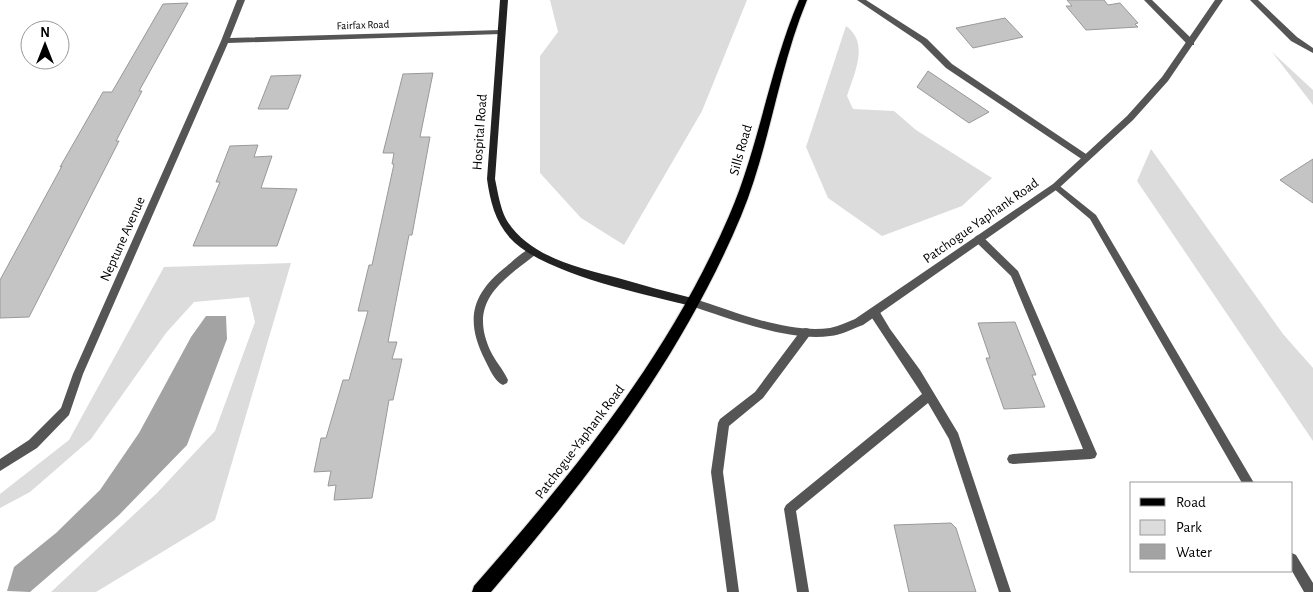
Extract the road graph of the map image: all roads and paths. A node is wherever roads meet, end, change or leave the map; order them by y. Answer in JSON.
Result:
{"nodes":[{"id":1,"x":241,"y":0,"type":"edge"},
{"id":2,"x":504,"y":0,"type":"edge"},
{"id":3,"x":803,"y":0,"type":"edge"},
{"id":4,"x":861,"y":0,"type":"edge"},
{"id":5,"x":1148,"y":0,"type":"edge"},
{"id":6,"x":1219,"y":0,"type":"edge"},
{"id":7,"x":1254,"y":0,"type":"edge"},
{"id":8,"x":502,"y":32,"type":"junction"},
{"id":9,"x":225,"y":41,"type":"junction"},
{"id":10,"x":1191,"y":43,"type":"junction"},
{"id":11,"x":1313,"y":50,"type":"edge"},
{"id":12,"x":1086,"y":158,"type":"junction"},
{"id":13,"x":1056,"y":186,"type":"junction"},
{"id":14,"x":979,"y":239,"type":"junction"},
{"id":15,"x":532,"y":252,"type":"junction"},
{"id":16,"x":692,"y":302,"type":"junction"},
{"id":17,"x":874,"y":312,"type":"junction"},
{"id":18,"x":806,"y":332,"type":"junction"},
{"id":19,"x":503,"y":380,"type":"dead end"},
{"id":20,"x":929,"y":395,"type":"junction"},
{"id":21,"x":1013,"y":460,"type":"dead end"},
{"id":22,"x":0,"y":465,"type":"edge"},
{"id":23,"x":1247,"y":482,"type":"edge"},
{"id":24,"x":1293,"y":560,"type":"edge"},
{"id":25,"x":480,"y":592,"type":"edge"},
{"id":26,"x":733,"y":592,"type":"edge"},
{"id":27,"x":803,"y":592,"type":"edge"},
{"id":28,"x":1005,"y":592,"type":"edge"},
{"id":29,"x":1311,"y":592,"type":"edge"}],
"edges":[{"from":1,"to":9,"type":"street","name":"Neptune Avenue"},
{"from":2,"to":8,"type":"street","name":"Hospital Road"},
{"from":3,"to":16,"type":"main road","name":"Sills Road"},
{"from":4,"to":12,"type":"street"},
{"from":5,"to":10,"type":"street"},
{"from":6,"to":10,"type":"street","name":"Patchogue Yaphank Road"},
{"from":7,"to":11,"type":"street"},
{"from":8,"to":9,"type":"street","name":"Fairfax Road"},
{"from":8,"to":15,"type":"street","name":"Hospital Road"},
{"from":9,"to":22,"type":"street","name":"Neptune Avenue"},
{"from":10,"to":12,"type":"street","name":"Patchogue Yaphank Road"},
{"from":12,"to":13,"type":"street","name":"Patchogue Yaphank Road"},
{"from":13,"to":14,"type":"street","name":"Patchogue Yaphank Road"},
{"from":13,"to":23,"type":"street"},
{"from":14,"to":17,"type":"street","name":"Patchogue Yaphank Road"},
{"from":14,"to":21,"type":"street"},
{"from":15,"to":16,"type":"street","name":"Hospital Road"},
{"from":15,"to":19,"type":"street"},
{"from":16,"to":18,"type":"street","name":"Patchogue Yaphank Road"},
{"from":16,"to":25,"type":"main road","name":"Patchogue-Yaphank Road"},
{"from":17,"to":18,"type":"street","name":"Patchogue Yaphank Road"},
{"from":17,"to":20,"type":"street"},
{"from":18,"to":26,"type":"street"},
{"from":20,"to":27,"type":"street"},
{"from":20,"to":28,"type":"street"},
{"from":24,"to":29,"type":"street"}]}
